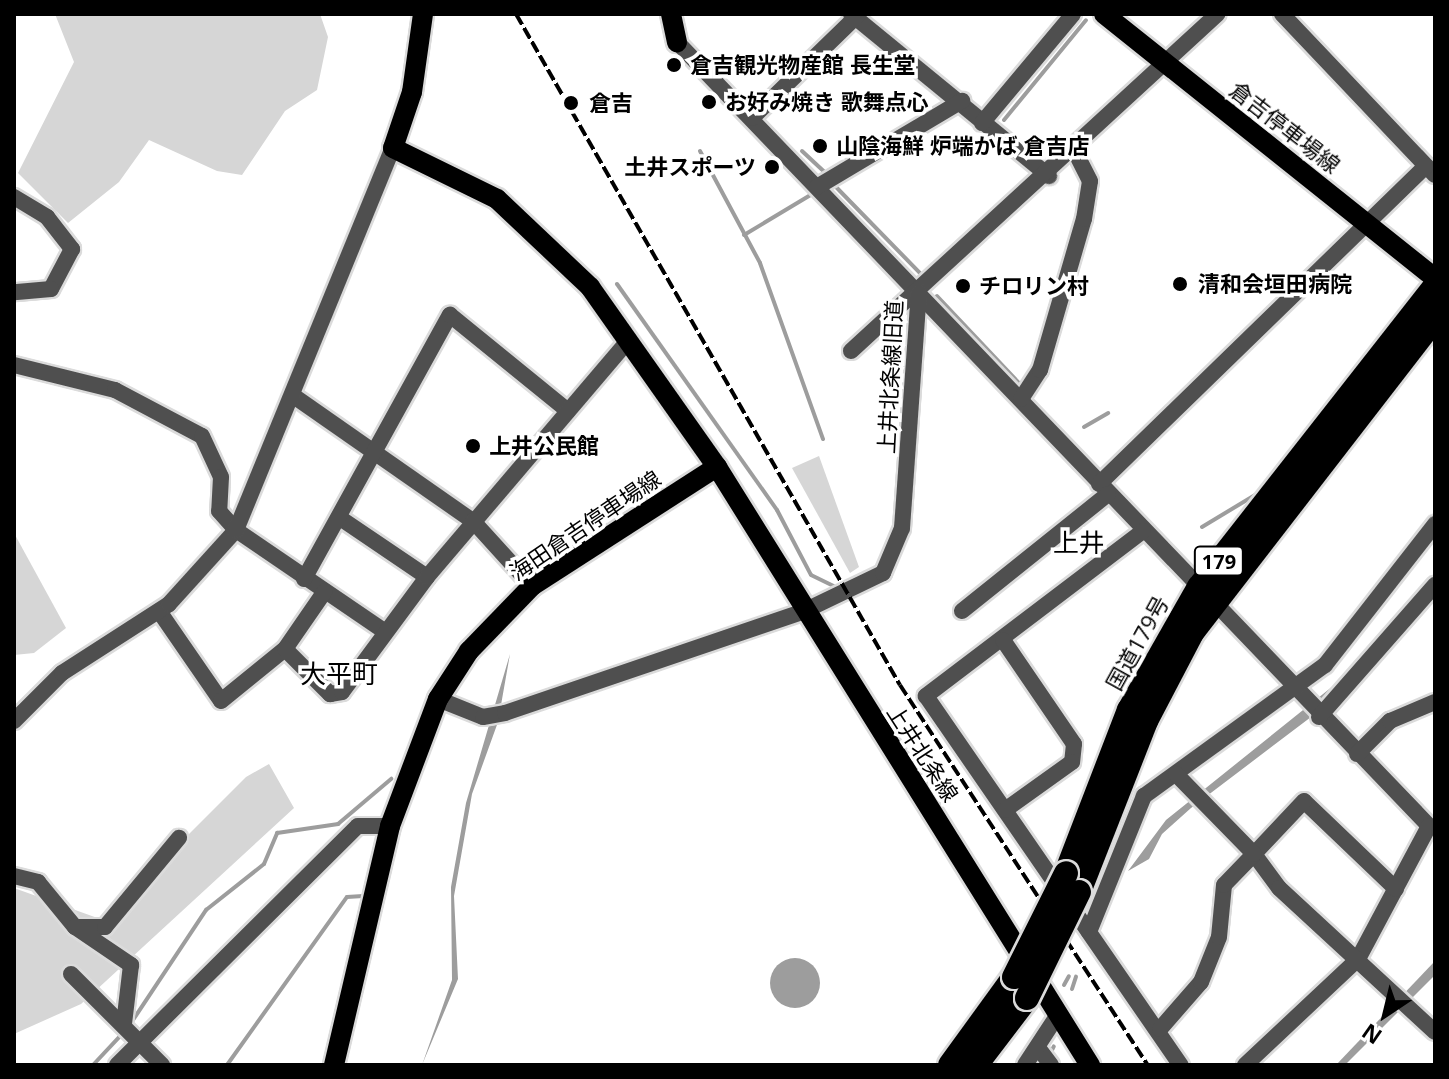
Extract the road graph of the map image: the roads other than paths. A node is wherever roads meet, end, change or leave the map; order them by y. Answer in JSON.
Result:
{"nodes":[{"id":1,"x":423,"y":14,"type":"edge"},
{"id":2,"x":671,"y":14,"type":"edge"},
{"id":3,"x":1073,"y":14,"type":"edge"},
{"id":4,"x":1104,"y":14,"type":"edge"},
{"id":5,"x":1218,"y":14,"type":"edge"},
{"id":6,"x":1282,"y":14,"type":"edge"},
{"id":7,"x":856,"y":15,"type":"edge"},
{"id":8,"x":677,"y":42,"type":"joint"},
{"id":9,"x":1163,"y":63,"type":"junction"},
{"id":10,"x":962,"y":101,"type":"junction"},
{"id":11,"x":752,"y":118,"type":"junction"},
{"id":12,"x":982,"y":123,"type":"junction"},
{"id":13,"x":393,"y":148,"type":"junction"},
{"id":14,"x":1075,"y":151,"type":"junction"},
{"id":15,"x":1431,"y":170,"type":"edge"},
{"id":16,"x":1049,"y":176,"type":"junction"},
{"id":17,"x":817,"y":187,"type":"junction"},
{"id":18,"x":14,"y":197,"type":"edge"},
{"id":19,"x":1369,"y":223,"type":"junction"},
{"id":20,"x":1435,"y":278,"type":"edge"},
{"id":21,"x":1435,"y":286,"type":"edge"},
{"id":22,"x":14,"y":292,"type":"edge"},
{"id":23,"x":919,"y":293,"type":"junction"},
{"id":24,"x":1435,"y":319,"type":"edge"},
{"id":25,"x":629,"y":340,"type":"junction"},
{"id":26,"x":851,"y":351,"type":"dead end"},
{"id":27,"x":14,"y":365,"type":"edge"},
{"id":28,"x":295,"y":397,"type":"junction"},
{"id":29,"x":1021,"y":399,"type":"junction"},
{"id":30,"x":568,"y":411,"type":"junction"},
{"id":31,"x":375,"y":451,"type":"junction"},
{"id":32,"x":717,"y":467,"type":"junction"},
{"id":33,"x":1103,"y":489,"type":"junction"},
{"id":34,"x":340,"y":518,"type":"junction"},
{"id":35,"x":473,"y":521,"type":"junction"},
{"id":36,"x":1435,"y":524,"type":"edge"},
{"id":37,"x":236,"y":530,"type":"junction"},
{"id":38,"x":1143,"y":531,"type":"junction"},
{"id":39,"x":427,"y":577,"type":"junction"},
{"id":40,"x":304,"y":579,"type":"junction"},
{"id":41,"x":1435,"y":585,"type":"edge"},
{"id":42,"x":532,"y":586,"type":"junction"},
{"id":43,"x":325,"y":591,"type":"junction"},
{"id":44,"x":1205,"y":595,"type":"junction"},
{"id":45,"x":159,"y":611,"type":"junction"},
{"id":46,"x":962,"y":611,"type":"dead end"},
{"id":47,"x":802,"y":612,"type":"junction"},
{"id":48,"x":384,"y":631,"type":"junction"},
{"id":49,"x":1003,"y":640,"type":"junction"},
{"id":50,"x":285,"y":649,"type":"junction"},
{"id":51,"x":1292,"y":689,"type":"junction"},
{"id":52,"x":438,"y":699,"type":"junction"},
{"id":53,"x":1435,"y":702,"type":"edge"},
{"id":54,"x":1319,"y":717,"type":"junction"},
{"id":55,"x":14,"y":721,"type":"edge"},
{"id":56,"x":1357,"y":754,"type":"junction"},
{"id":57,"x":1176,"y":774,"type":"junction"},
{"id":58,"x":1005,"y":810,"type":"junction"},
{"id":59,"x":390,"y":826,"type":"junction"},
{"id":60,"x":179,"y":838,"type":"dead end"},
{"id":61,"x":1254,"y":854,"type":"junction"},
{"id":62,"x":14,"y":876,"type":"edge"},
{"id":63,"x":1396,"y":889,"type":"junction"},
{"id":64,"x":75,"y":927,"type":"junction"},
{"id":65,"x":1089,"y":932,"type":"junction"},
{"id":66,"x":1358,"y":959,"type":"junction"},
{"id":67,"x":71,"y":974,"type":"dead end"},
{"id":68,"x":1020,"y":988,"type":"junction"},
{"id":69,"x":1059,"y":1013,"type":"junction"},
{"id":70,"x":124,"y":1024,"type":"junction"},
{"id":71,"x":1160,"y":1029,"type":"junction"},
{"id":72,"x":1435,"y":1032,"type":"edge"},
{"id":73,"x":141,"y":1042,"type":"junction"},
{"id":74,"x":1039,"y":1049,"type":"junction"},
{"id":75,"x":117,"y":1065,"type":"edge"},
{"id":76,"x":162,"y":1065,"type":"edge"},
{"id":77,"x":334,"y":1065,"type":"edge"},
{"id":78,"x":950,"y":1065,"type":"edge"},
{"id":79,"x":976,"y":1065,"type":"edge"},
{"id":80,"x":1025,"y":1065,"type":"edge"},
{"id":81,"x":1051,"y":1065,"type":"edge"},
{"id":82,"x":1090,"y":1065,"type":"edge"},
{"id":83,"x":1181,"y":1065,"type":"edge"},
{"id":84,"x":1245,"y":1065,"type":"edge"}],
"edges":[{"from":1,"to":13,"type":"main road"},
{"from":2,"to":8,"type":"main road"},
{"from":3,"to":12,"type":"street"},
{"from":4,"to":9,"type":"main road","name":"倉吉停車場線"},
{"from":5,"to":9,"type":"street"},
{"from":6,"to":15,"type":"street"},
{"from":7,"to":10,"type":"street"},
{"from":7,"to":11,"type":"street"},
{"from":8,"to":11,"type":"street","name":"上井北条線旧道"},
{"from":9,"to":14,"type":"street"},
{"from":9,"to":19,"type":"main road","name":"倉吉停車場線"},
{"from":10,"to":12,"type":"street"},
{"from":10,"to":17,"type":"street"},
{"from":11,"to":17,"type":"street","name":"上井北条線旧道"},
{"from":12,"to":16,"type":"street"},
{"from":13,"to":25,"type":"main road"},
{"from":13,"to":28,"type":"street"},
{"from":14,"to":16,"type":"street"},
{"from":14,"to":29,"type":"street"},
{"from":15,"to":19,"type":"street"},
{"from":16,"to":23,"type":"street"},
{"from":17,"to":23,"type":"street","name":"上井北条線旧道"},
{"from":18,"to":22,"type":"street"},
{"from":19,"to":20,"type":"main road","name":"倉吉停車場線"},
{"from":19,"to":33,"type":"street"},
{"from":21,"to":44,"type":"highway","name":"国道179号","number":"179"},
{"from":23,"to":26,"type":"street"},
{"from":23,"to":29,"type":"street"},
{"from":23,"to":47,"type":"street","name":"上井北条線旧道"},
{"from":24,"to":44,"type":"highway","name":"国道179号","number":"179"},
{"from":25,"to":30,"type":"street"},
{"from":25,"to":32,"type":"main road"},
{"from":27,"to":37,"type":"street"},
{"from":28,"to":31,"type":"street"},
{"from":28,"to":37,"type":"street"},
{"from":29,"to":33,"type":"street"},
{"from":30,"to":31,"type":"street"},
{"from":30,"to":35,"type":"street"},
{"from":31,"to":34,"type":"street"},
{"from":31,"to":35,"type":"street"},
{"from":32,"to":42,"type":"main road","name":"海田倉吉停車場線"},
{"from":32,"to":47,"type":"main road","name":"上井北条線"},
{"from":33,"to":38,"type":"street"},
{"from":33,"to":46,"type":"street"},
{"from":34,"to":39,"type":"street"},
{"from":34,"to":40,"type":"street"},
{"from":35,"to":39,"type":"street"},
{"from":35,"to":42,"type":"street"},
{"from":36,"to":51,"type":"street"},
{"from":37,"to":40,"type":"street"},
{"from":37,"to":45,"type":"street"},
{"from":38,"to":44,"type":"street"},
{"from":38,"to":49,"type":"street"},
{"from":39,"to":48,"type":"street"},
{"from":40,"to":43,"type":"street"},
{"from":41,"to":54,"type":"street"},
{"from":42,"to":52,"type":"main road","name":"海田倉吉停車場線"},
{"from":43,"to":48,"type":"street"},
{"from":43,"to":50,"type":"street"},
{"from":44,"to":51,"type":"street"},
{"from":44,"to":68,"type":"highway","name":"国道179号","number":"179","bridge":true},
{"from":45,"to":50,"type":"street"},
{"from":45,"to":55,"type":"street"},
{"from":47,"to":52,"type":"street","name":"上井北条線旧道"},
{"from":47,"to":69,"type":"main road","name":"上井北条線"},
{"from":48,"to":50,"type":"street"},
{"from":49,"to":58,"type":"street"},
{"from":49,"to":58,"type":"street"},
{"from":51,"to":54,"type":"street"},
{"from":51,"to":57,"type":"street"},
{"from":52,"to":59,"type":"main road","name":"海田倉吉停車場線"},
{"from":53,"to":56,"type":"street"},
{"from":54,"to":56,"type":"street"},
{"from":56,"to":63,"type":"street"},
{"from":57,"to":61,"type":"street"},
{"from":57,"to":65,"type":"street"},
{"from":58,"to":65,"type":"street"},
{"from":59,"to":73,"type":"street"},
{"from":59,"to":77,"type":"main road","name":"海田倉吉停車場線"},
{"from":60,"to":64,"type":"street"},
{"from":61,"to":63,"type":"street"},
{"from":61,"to":66,"type":"street"},
{"from":61,"to":71,"type":"street"},
{"from":62,"to":64,"type":"street"},
{"from":63,"to":66,"type":"street"},
{"from":64,"to":70,"type":"street"},
{"from":65,"to":71,"type":"street"},
{"from":66,"to":72,"type":"street"},
{"from":66,"to":84,"type":"street"},
{"from":67,"to":70,"type":"street"},
{"from":68,"to":78,"type":"highway","name":"国道179号","number":"179"},
{"from":68,"to":79,"type":"highway","name":"国道179号","number":"179"},
{"from":69,"to":74,"type":"street"},
{"from":69,"to":82,"type":"main road","name":"上井北条線"},
{"from":70,"to":73,"type":"street"},
{"from":71,"to":83,"type":"street"},
{"from":73,"to":75,"type":"street"},
{"from":73,"to":76,"type":"street"},
{"from":74,"to":80,"type":"street"},
{"from":74,"to":81,"type":"street"}]}
